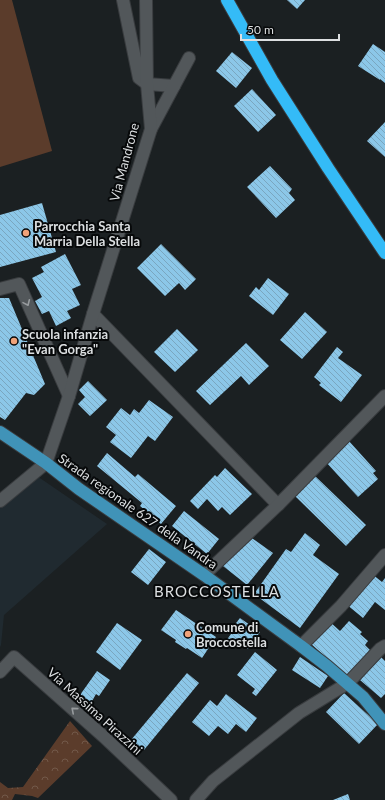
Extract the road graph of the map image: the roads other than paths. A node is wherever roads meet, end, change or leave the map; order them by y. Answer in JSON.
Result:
{"nodes":[{"id":1,"x":123,"y":0,"type":"edge"},
{"id":2,"x":146,"y":0,"type":"edge"},
{"id":3,"x":228,"y":0,"type":"edge"},
{"id":4,"x":189,"y":58,"type":"dead end"},
{"id":5,"x":147,"y":84,"type":"junction"},
{"id":6,"x":174,"y":86,"type":"junction"},
{"id":7,"x":151,"y":129,"type":"junction"},
{"id":8,"x":385,"y":254,"type":"edge"},
{"id":9,"x":0,"y":288,"type":"edge"},
{"id":10,"x":93,"y":314,"type":"junction"},
{"id":11,"x":69,"y":396,"type":"junction"},
{"id":12,"x":385,"y":396,"type":"edge"},
{"id":13,"x":0,"y":432,"type":"edge"},
{"id":14,"x":46,"y":463,"type":"junction"},
{"id":15,"x":0,"y":501,"type":"edge"},
{"id":16,"x":278,"y":505,"type":"junction"},
{"id":17,"x":385,"y":555,"type":"edge"},
{"id":18,"x":204,"y":576,"type":"junction"},
{"id":19,"x":301,"y":646,"type":"junction"},
{"id":20,"x":385,"y":646,"type":"edge"},
{"id":21,"x":0,"y":672,"type":"edge"},
{"id":22,"x":348,"y":684,"type":"junction"},
{"id":23,"x":385,"y":724,"type":"edge"},
{"id":24,"x":171,"y":800,"type":"edge"},
{"id":25,"x":196,"y":800,"type":"edge"}],
"edges":[{"from":1,"to":5,"type":"street"},
{"from":2,"to":5,"type":"street","name":"Via Mandrone"},
{"from":3,"to":8,"type":"highway"},
{"from":4,"to":6,"type":"street"},
{"from":5,"to":6,"type":"street"},
{"from":5,"to":7,"type":"street","name":"Via Mandrone"},
{"from":6,"to":7,"type":"street"},
{"from":7,"to":10,"type":"street","name":"Via Mandrone"},
{"from":9,"to":11,"type":"street","one_way":true},
{"from":10,"to":11,"type":"street","name":"Via Mandrone"},
{"from":10,"to":16,"type":"street"},
{"from":11,"to":14,"type":"street","name":"Via Mandrone"},
{"from":12,"to":16,"type":"street"},
{"from":13,"to":14,"type":"main road","name":"Strada regionale 627 della Vandra"},
{"from":14,"to":15,"type":"street"},
{"from":14,"to":18,"type":"main road","name":"Strada regionale 627 della Vandra"},
{"from":16,"to":18,"type":"street"},
{"from":17,"to":19,"type":"street"},
{"from":18,"to":19,"type":"main road","name":"Strada regionale 627 della Vandra"},
{"from":19,"to":22,"type":"main road","name":"Strada regionale 627 della Vandra"},
{"from":20,"to":22,"type":"street"},
{"from":24,"to":21,"type":"street","name":"Via Massima Pirazzini","one_way":true},
{"from":22,"to":23,"type":"main road","name":"Strada regionale 627 della Vandra"},
{"from":22,"to":25,"type":"street"}]}
